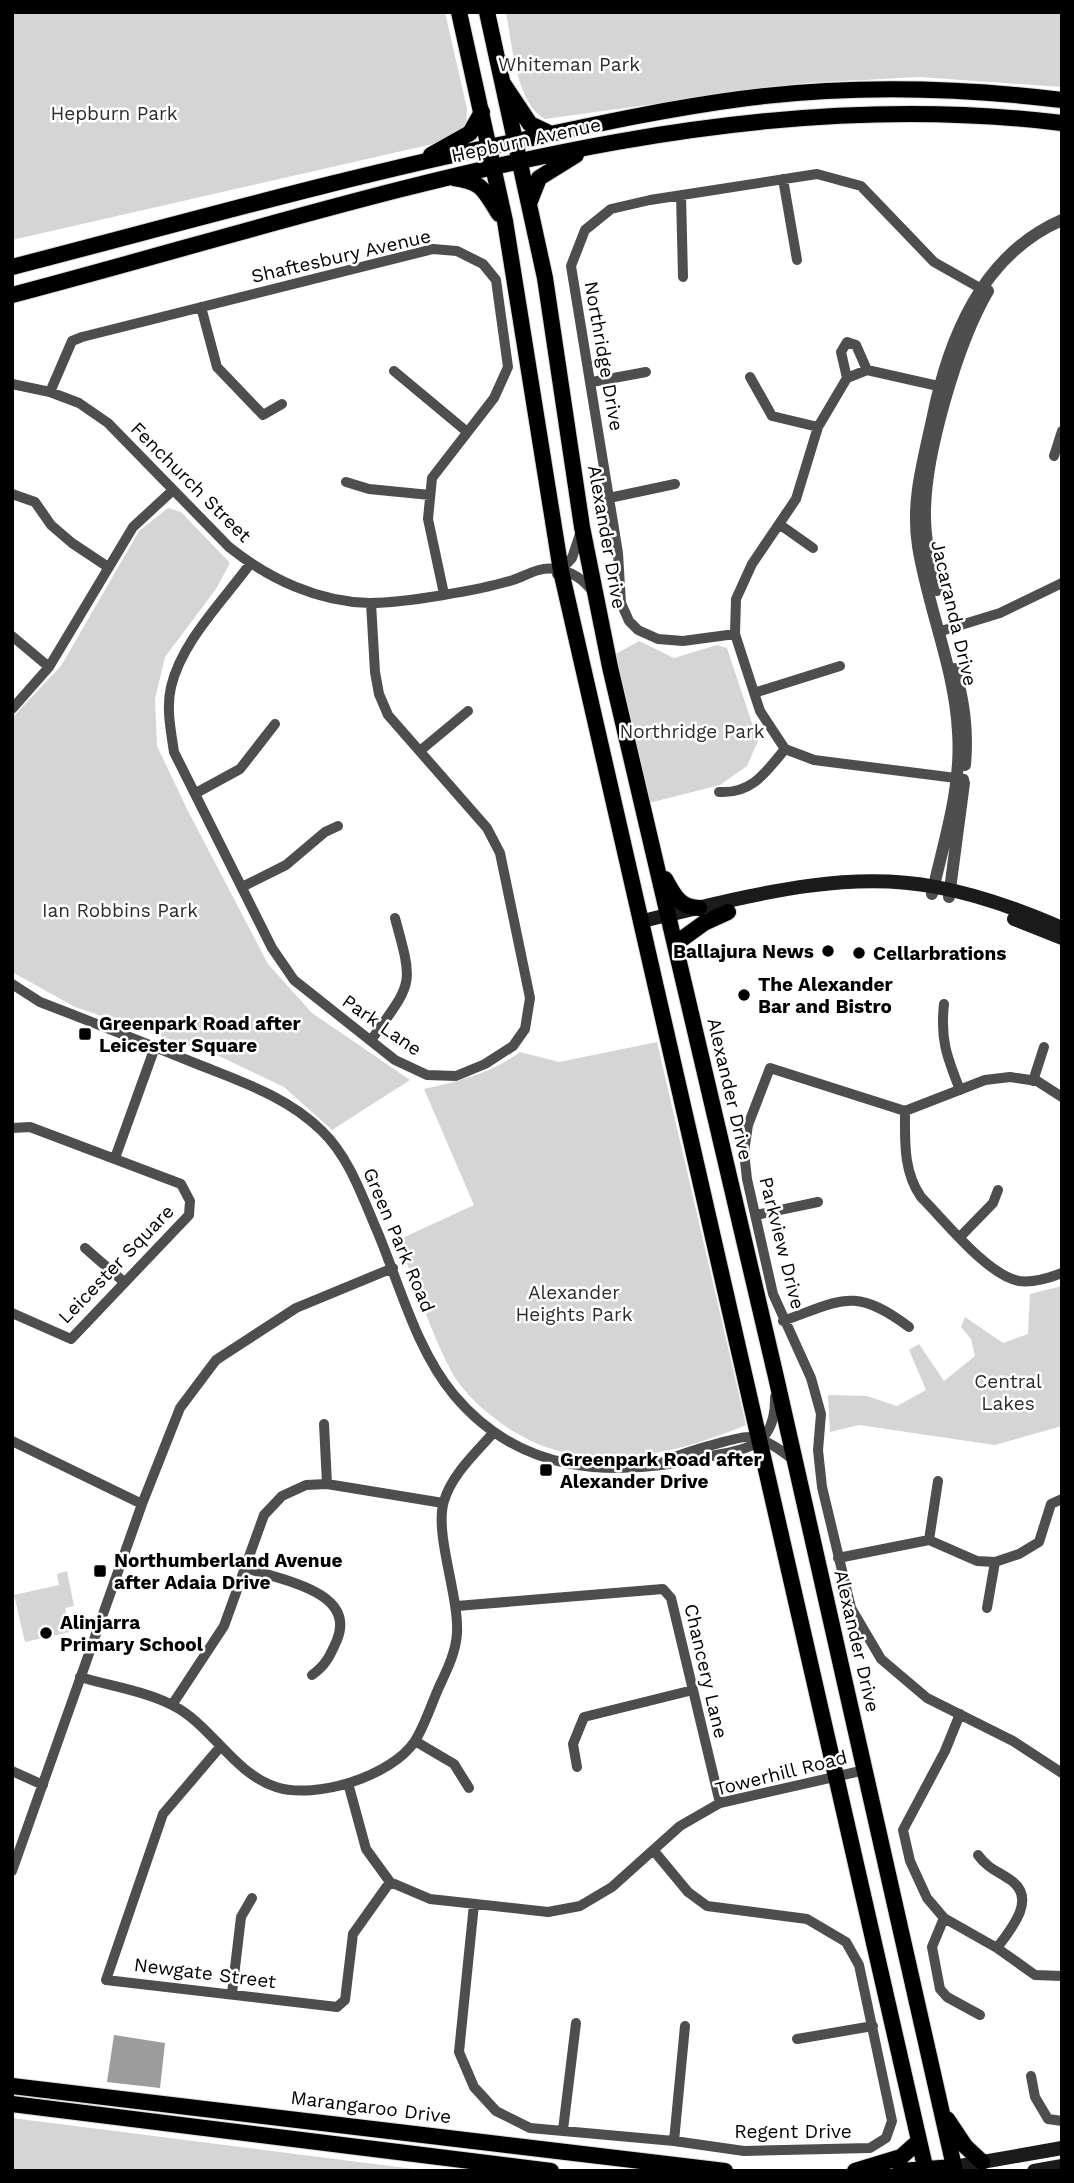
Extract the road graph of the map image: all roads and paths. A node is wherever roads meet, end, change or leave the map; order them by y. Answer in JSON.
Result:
{"nodes":[{"id":1,"x":459,"y":12,"type":"edge"},
{"id":2,"x":487,"y":12,"type":"edge"},
{"id":3,"x":501,"y":80,"type":"junction"},
{"id":4,"x":1062,"y":100,"type":"edge"},
{"id":5,"x":482,"y":112,"type":"junction"},
{"id":6,"x":1062,"y":123,"type":"edge"},
{"id":7,"x":551,"y":134,"type":"junction"},
{"id":8,"x":514,"y":142,"type":"junction"},
{"id":9,"x":489,"y":147,"type":"junction"},
{"id":10,"x":587,"y":148,"type":"junction"},
{"id":11,"x":519,"y":162,"type":"junction"},
{"id":12,"x":416,"y":163,"type":"junction"},
{"id":13,"x":494,"y":167,"type":"junction"},
{"id":14,"x":449,"y":178,"type":"junction"},
{"id":15,"x":783,"y":179,"type":"junction"},
{"id":16,"x":681,"y":195,"type":"junction"},
{"id":17,"x":530,"y":204,"type":"junction"},
{"id":18,"x":1062,"y":220,"type":"edge"},
{"id":19,"x":505,"y":221,"type":"junction"},
{"id":20,"x":1062,"y":227,"type":"edge"},
{"id":21,"x":797,"y":260,"type":"dead end"},
{"id":22,"x":12,"y":267,"type":"edge"},
{"id":23,"x":683,"y":277,"type":"dead end"},
{"id":24,"x":12,"y":288,"type":"edge"},
{"id":25,"x":41,"y":288,"type":"junction"},
{"id":26,"x":984,"y":290,"type":"junction"},
{"id":27,"x":12,"y":295,"type":"edge"},
{"id":28,"x":201,"y":307,"type":"junction"},
{"id":29,"x":867,"y":370,"type":"junction"},
{"id":30,"x":394,"y":371,"type":"dead end"},
{"id":31,"x":646,"y":372,"type":"dead end"},
{"id":32,"x":750,"y":377,"type":"dead end"},
{"id":33,"x":560,"y":378,"type":"junction"},
{"id":34,"x":846,"y":378,"type":"junction"},
{"id":35,"x":531,"y":381,"type":"junction"},
{"id":36,"x":592,"y":382,"type":"junction"},
{"id":37,"x":12,"y":384,"type":"edge"},
{"id":38,"x":943,"y":387,"type":"junction"},
{"id":39,"x":50,"y":392,"type":"junction"},
{"id":40,"x":282,"y":404,"type":"dead end"},
{"id":41,"x":818,"y":427,"type":"junction"},
{"id":42,"x":1062,"y":430,"type":"edge"},
{"id":43,"x":466,"y":432,"type":"junction"},
{"id":44,"x":1054,"y":456,"type":"dead end"},
{"id":45,"x":346,"y":482,"type":"dead end"},
{"id":46,"x":675,"y":484,"type":"dead end"},
{"id":47,"x":172,"y":491,"type":"junction"},
{"id":48,"x":12,"y":494,"type":"edge"},
{"id":49,"x":430,"y":495,"type":"junction"},
{"id":50,"x":610,"y":498,"type":"junction"},
{"id":51,"x":779,"y":524,"type":"junction"},
{"id":52,"x":582,"y":527,"type":"junction"},
{"id":53,"x":813,"y":548,"type":"dead end"},
{"id":54,"x":250,"y":564,"type":"junction"},
{"id":55,"x":108,"y":567,"type":"junction"},
{"id":56,"x":561,"y":571,"type":"junction"},
{"id":57,"x":1062,"y":583,"type":"edge"},
{"id":58,"x":443,"y":594,"type":"junction"},
{"id":59,"x":596,"y":596,"type":"junction"},
{"id":60,"x":372,"y":603,"type":"junction"},
{"id":61,"x":942,"y":631,"type":"junction"},
{"id":62,"x":736,"y":634,"type":"junction"},
{"id":63,"x":12,"y":636,"type":"edge"},
{"id":64,"x":840,"y":666,"type":"dead end"},
{"id":65,"x":49,"y":667,"type":"junction"},
{"id":66,"x":754,"y":693,"type":"junction"},
{"id":67,"x":12,"y":709,"type":"edge"},
{"id":68,"x":468,"y":711,"type":"dead end"},
{"id":69,"x":275,"y":724,"type":"dead end"},
{"id":70,"x":785,"y":749,"type":"junction"},
{"id":71,"x":421,"y":750,"type":"junction"},
{"id":72,"x":960,"y":778,"type":"junction"},
{"id":73,"x":719,"y":792,"type":"dead end"},
{"id":74,"x":196,"y":793,"type":"junction"},
{"id":75,"x":338,"y":826,"type":"dead end"},
{"id":76,"x":655,"y":862,"type":"junction"},
{"id":77,"x":242,"y":887,"type":"junction"},
{"id":78,"x":933,"y":890,"type":"junction"},
{"id":79,"x":950,"y":894,"type":"junction"},
{"id":80,"x":699,"y":908,"type":"junction"},
{"id":81,"x":728,"y":912,"type":"junction"},
{"id":82,"x":395,"y":918,"type":"dead end"},
{"id":83,"x":669,"y":919,"type":"junction"},
{"id":84,"x":643,"y":926,"type":"junction"},
{"id":85,"x":1062,"y":928,"type":"edge"},
{"id":86,"x":1062,"y":938,"type":"edge"},
{"id":87,"x":675,"y":944,"type":"junction"},
{"id":88,"x":12,"y":984,"type":"edge"},
{"id":89,"x":944,"y":1004,"type":"dead end"},
{"id":90,"x":372,"y":1040,"type":"junction"},
{"id":91,"x":155,"y":1047,"type":"junction"},
{"id":92,"x":1044,"y":1047,"type":"dead end"},
{"id":93,"x":1033,"y":1081,"type":"junction"},
{"id":94,"x":960,"y":1090,"type":"junction"},
{"id":95,"x":1062,"y":1097,"type":"edge"},
{"id":96,"x":905,"y":1111,"type":"junction"},
{"id":97,"x":12,"y":1128,"type":"edge"},
{"id":98,"x":115,"y":1158,"type":"junction"},
{"id":99,"x":998,"y":1190,"type":"dead end"},
{"id":100,"x":818,"y":1202,"type":"dead end"},
{"id":101,"x":756,"y":1216,"type":"junction"},
{"id":102,"x":961,"y":1237,"type":"junction"},
{"id":103,"x":85,"y":1248,"type":"dead end"},
{"id":104,"x":393,"y":1268,"type":"junction"},
{"id":105,"x":1062,"y":1273,"type":"edge"},
{"id":106,"x":124,"y":1282,"type":"junction"},
{"id":107,"x":12,"y":1313,"type":"edge"},
{"id":108,"x":783,"y":1321,"type":"junction"},
{"id":109,"x":909,"y":1327,"type":"dead end"},
{"id":110,"x":776,"y":1377,"type":"junction"},
{"id":111,"x":324,"y":1424,"type":"dead end"},
{"id":112,"x":493,"y":1433,"type":"junction"},
{"id":113,"x":12,"y":1441,"type":"edge"},
{"id":114,"x":758,"y":1441,"type":"junction"},
{"id":115,"x":795,"y":1461,"type":"junction"},
{"id":116,"x":938,"y":1481,"type":"dead end"},
{"id":117,"x":327,"y":1484,"type":"junction"},
{"id":118,"x":1062,"y":1499,"type":"edge"},
{"id":119,"x":443,"y":1503,"type":"junction"},
{"id":120,"x":142,"y":1504,"type":"junction"},
{"id":121,"x":929,"y":1540,"type":"junction"},
{"id":122,"x":838,"y":1558,"type":"junction"},
{"id":123,"x":995,"y":1562,"type":"junction"},
{"id":124,"x":246,"y":1568,"type":"junction"},
{"id":125,"x":457,"y":1606,"type":"junction"},
{"id":126,"x":987,"y":1608,"type":"dead end"},
{"id":127,"x":312,"y":1675,"type":"dead end"},
{"id":128,"x":80,"y":1677,"type":"junction"},
{"id":129,"x":693,"y":1690,"type":"junction"},
{"id":130,"x":172,"y":1705,"type":"junction"},
{"id":131,"x":960,"y":1714,"type":"junction"},
{"id":132,"x":415,"y":1741,"type":"junction"},
{"id":133,"x":221,"y":1746,"type":"junction"},
{"id":134,"x":577,"y":1767,"type":"dead end"},
{"id":135,"x":865,"y":1770,"type":"junction"},
{"id":136,"x":12,"y":1771,"type":"edge"},
{"id":137,"x":1062,"y":1773,"type":"edge"},
{"id":138,"x":837,"y":1776,"type":"junction"},
{"id":139,"x":348,"y":1783,"type":"junction"},
{"id":140,"x":43,"y":1785,"type":"junction"},
{"id":141,"x":469,"y":1788,"type":"dead end"},
{"id":142,"x":720,"y":1803,"type":"junction"},
{"id":143,"x":654,"y":1852,"type":"junction"},
{"id":144,"x":978,"y":1854,"type":"dead end"},
{"id":145,"x":12,"y":1871,"type":"edge"},
{"id":146,"x":390,"y":1882,"type":"junction"},
{"id":147,"x":253,"y":1898,"type":"dead end"},
{"id":148,"x":474,"y":1903,"type":"junction"},
{"id":149,"x":944,"y":1918,"type":"junction"},
{"id":150,"x":998,"y":1948,"type":"junction"},
{"id":151,"x":1062,"y":1976,"type":"edge"},
{"id":152,"x":232,"y":1993,"type":"junction"},
{"id":153,"x":980,"y":2014,"type":"dead end"},
{"id":154,"x":576,"y":2023,"type":"dead end"},
{"id":155,"x":873,"y":2025,"type":"junction"},
{"id":156,"x":685,"y":2026,"type":"dead end"},
{"id":157,"x":797,"y":2039,"type":"dead end"},
{"id":158,"x":1031,"y":2076,"type":"dead end"},
{"id":159,"x":12,"y":2086,"type":"edge"},
{"id":160,"x":12,"y":2105,"type":"edge"},
{"id":161,"x":942,"y":2111,"type":"junction"},
{"id":162,"x":1062,"y":2121,"type":"edge"},
{"id":163,"x":563,"y":2130,"type":"junction"},
{"id":164,"x":458,"y":2138,"type":"junction"},
{"id":165,"x":674,"y":2141,"type":"junction"},
{"id":166,"x":919,"y":2141,"type":"junction"},
{"id":167,"x":1062,"y":2148,"type":"edge"},
{"id":168,"x":982,"y":2162,"type":"junction"},
{"id":169,"x":1062,"y":2166,"type":"edge"},
{"id":170,"x":527,"y":2168,"type":"junction"},
{"id":171,"x":955,"y":2169,"type":"edge"},
{"id":172,"x":925,"y":2170,"type":"edge"},
{"id":173,"x":551,"y":2171,"type":"edge"},
{"id":174,"x":725,"y":2171,"type":"edge"},
{"id":175,"x":855,"y":2171,"type":"edge"},
{"id":176,"x":900,"y":2171,"type":"edge"},
{"id":177,"x":1034,"y":2171,"type":"edge"}],
"edges":[{"from":1,"to":5,"type":"main road"},
{"from":2,"to":3,"type":"main road","name":"Alexander Drive"},
{"from":3,"to":7,"type":"main road"},
{"from":3,"to":8,"type":"main road","name":"Alexander Drive"},
{"from":4,"to":7,"type":"main road","name":"Hepburn Avenue"},
{"from":5,"to":9,"type":"main road"},
{"from":5,"to":12,"type":"main road"},
{"from":6,"to":10,"type":"main road","name":"Hepburn Avenue"},
{"from":7,"to":8,"type":"main road","name":"Hepburn Avenue"},
{"from":8,"to":9,"type":"main road","name":"Hepburn Avenue"},
{"from":8,"to":11,"type":"main road","name":"Alexander Drive"},
{"from":9,"to":12,"type":"main road","name":"Hepburn Avenue"},
{"from":9,"to":13,"type":"main road"},
{"from":10,"to":11,"type":"main road","name":"Hepburn Avenue"},
{"from":10,"to":17,"type":"main road"},
{"from":11,"to":13,"type":"main road","name":"Hepburn Avenue"},
{"from":11,"to":17,"type":"main road","name":"Alexander Drive"},
{"from":12,"to":22,"type":"main road","name":"Hepburn Avenue"},
{"from":13,"to":14,"type":"main road","name":"Hepburn Avenue"},
{"from":13,"to":19,"type":"main road"},
{"from":14,"to":19,"type":"main road"},
{"from":14,"to":25,"type":"main road","name":"Hepburn Avenue"},
{"from":15,"to":16,"type":"street","name":"Northridge Drive"},
{"from":15,"to":21,"type":"street"},
{"from":15,"to":26,"type":"street","name":"Northridge Drive"},
{"from":16,"to":23,"type":"street"},
{"from":16,"to":36,"type":"street","name":"Northridge Drive"},
{"from":17,"to":33,"type":"main road","name":"Alexander Drive"},
{"from":18,"to":26,"type":"street","name":"Jacaranda Drive"},
{"from":19,"to":35,"type":"main road"},
{"from":20,"to":26,"type":"street","name":"Jacaranda Drive"},
{"from":24,"to":25,"type":"street"},
{"from":25,"to":27,"type":"main road","name":"Hepburn Avenue"},
{"from":26,"to":38,"type":"street","name":"Jacaranda Drive"},
{"from":28,"to":39,"type":"street","name":"Shaftesbury Avenue"},
{"from":28,"to":40,"type":"street"},
{"from":28,"to":43,"type":"street","name":"Shaftesbury Avenue"},
{"from":29,"to":34,"type":"street"},
{"from":29,"to":34,"type":"street"},
{"from":29,"to":38,"type":"street"},
{"from":30,"to":43,"type":"street"},
{"from":31,"to":36,"type":"street"},
{"from":32,"to":41,"type":"street"},
{"from":33,"to":35,"type":"main road"},
{"from":33,"to":52,"type":"main road","name":"Alexander Drive"},
{"from":34,"to":41,"type":"street"},
{"from":35,"to":56,"type":"main road"},
{"from":36,"to":50,"type":"street","name":"Northridge Drive"},
{"from":37,"to":39,"type":"street","name":"Fenchurch Street"},
{"from":38,"to":61,"type":"street","name":"Jacaranda Drive"},
{"from":39,"to":47,"type":"street","name":"Fenchurch Street"},
{"from":41,"to":51,"type":"street"},
{"from":42,"to":44,"type":"street"},
{"from":43,"to":49,"type":"street","name":"Shaftesbury Avenue"},
{"from":45,"to":49,"type":"street"},
{"from":46,"to":50,"type":"street"},
{"from":47,"to":54,"type":"street","name":"Fenchurch Street"},
{"from":47,"to":55,"type":"street"},
{"from":48,"to":55,"type":"street"},
{"from":49,"to":58,"type":"street","name":"Shaftesbury Avenue"},
{"from":50,"to":62,"type":"street","name":"Northridge Drive"},
{"from":51,"to":53,"type":"street"},
{"from":51,"to":62,"type":"street"},
{"from":52,"to":56,"type":"street"},
{"from":52,"to":59,"type":"main road","name":"Alexander Drive"},
{"from":54,"to":60,"type":"street","name":"Fenchurch Street"},
{"from":54,"to":74,"type":"street","name":"Park Lane"},
{"from":55,"to":65,"type":"street"},
{"from":56,"to":58,"type":"street","name":"Fenchurch Street"},
{"from":56,"to":59,"type":"street"},
{"from":56,"to":84,"type":"main road"},
{"from":57,"to":61,"type":"street"},
{"from":58,"to":60,"type":"street","name":"Fenchurch Street"},
{"from":59,"to":76,"type":"main road","name":"Alexander Drive"},
{"from":60,"to":71,"type":"street","name":"Park Lane"},
{"from":61,"to":72,"type":"street","name":"Jacaranda Drive"},
{"from":62,"to":66,"type":"street"},
{"from":63,"to":65,"type":"street"},
{"from":64,"to":66,"type":"street"},
{"from":65,"to":67,"type":"street"},
{"from":66,"to":70,"type":"street"},
{"from":68,"to":71,"type":"street"},
{"from":69,"to":74,"type":"street"},
{"from":70,"to":72,"type":"street"},
{"from":70,"to":73,"type":"street"},
{"from":71,"to":90,"type":"street","name":"Park Lane"},
{"from":72,"to":78,"type":"street","name":"Jacaranda Drive"},
{"from":72,"to":79,"type":"street","name":"Jacaranda Drive"},
{"from":74,"to":77,"type":"street","name":"Park Lane"},
{"from":75,"to":77,"type":"street"},
{"from":76,"to":80,"type":"main road"},
{"from":76,"to":83,"type":"main road","name":"Alexander Drive"},
{"from":77,"to":90,"type":"street","name":"Park Lane"},
{"from":78,"to":79,"type":"main road"},
{"from":78,"to":80,"type":"main road"},
{"from":78,"to":81,"type":"main road"},
{"from":79,"to":85,"type":"main road"},
{"from":79,"to":86,"type":"main road"},
{"from":80,"to":83,"type":"main road"},
{"from":81,"to":83,"type":"main road"},
{"from":81,"to":87,"type":"main road"},
{"from":82,"to":90,"type":"street"},
{"from":83,"to":84,"type":"main road"},
{"from":83,"to":87,"type":"main road","name":"Alexander Drive"},
{"from":84,"to":114,"type":"main road"},
{"from":87,"to":110,"type":"main road","name":"Alexander Drive"},
{"from":88,"to":91,"type":"street","name":"Green Park Road"},
{"from":89,"to":94,"type":"street"},
{"from":91,"to":98,"type":"street"},
{"from":91,"to":104,"type":"street","name":"Green Park Road"},
{"from":92,"to":93,"type":"street"},
{"from":93,"to":94,"type":"street"},
{"from":93,"to":95,"type":"street"},
{"from":94,"to":96,"type":"street"},
{"from":96,"to":101,"type":"street","name":"Parkview Drive"},
{"from":96,"to":102,"type":"street"},
{"from":97,"to":98,"type":"street","name":"Leicester Square"},
{"from":98,"to":106,"type":"street","name":"Leicester Square"},
{"from":99,"to":102,"type":"street"},
{"from":100,"to":101,"type":"street"},
{"from":101,"to":108,"type":"street","name":"Parkview Drive"},
{"from":102,"to":105,"type":"street"},
{"from":103,"to":106,"type":"street"},
{"from":104,"to":112,"type":"street","name":"Green Park Road"},
{"from":104,"to":120,"type":"street"},
{"from":106,"to":107,"type":"street","name":"Leicester Square"},
{"from":108,"to":109,"type":"street"},
{"from":108,"to":122,"type":"street","name":"Parkview Drive"},
{"from":110,"to":114,"type":"street"},
{"from":110,"to":115,"type":"main road","name":"Alexander Drive"},
{"from":111,"to":117,"type":"street"},
{"from":112,"to":114,"type":"street","name":"Green Park Road"},
{"from":112,"to":119,"type":"street"},
{"from":113,"to":120,"type":"street"},
{"from":114,"to":115,"type":"street"},
{"from":114,"to":138,"type":"main road"},
{"from":115,"to":135,"type":"main road","name":"Alexander Drive"},
{"from":116,"to":121,"type":"street"},
{"from":117,"to":119,"type":"street"},
{"from":117,"to":124,"type":"street"},
{"from":118,"to":123,"type":"street"},
{"from":119,"to":125,"type":"street"},
{"from":120,"to":128,"type":"street"},
{"from":121,"to":122,"type":"street"},
{"from":121,"to":123,"type":"street"},
{"from":122,"to":131,"type":"street","name":"Parkview Drive"},
{"from":123,"to":126,"type":"street"},
{"from":124,"to":127,"type":"street"},
{"from":124,"to":130,"type":"street"},
{"from":125,"to":129,"type":"street","name":"Chancery Lane"},
{"from":125,"to":132,"type":"street"},
{"from":128,"to":130,"type":"street"},
{"from":128,"to":140,"type":"street"},
{"from":129,"to":134,"type":"street"},
{"from":129,"to":142,"type":"street","name":"Chancery Lane"},
{"from":130,"to":133,"type":"street"},
{"from":131,"to":137,"type":"street","name":"Parkview Drive"},
{"from":131,"to":149,"type":"street"},
{"from":132,"to":139,"type":"street"},
{"from":132,"to":141,"type":"street"},
{"from":133,"to":139,"type":"street"},
{"from":133,"to":152,"type":"street","name":"Newgate Street"},
{"from":135,"to":138,"type":"street","name":"Towerhill Road"},
{"from":135,"to":161,"type":"main road","name":"Alexander Drive"},
{"from":136,"to":140,"type":"street"},
{"from":138,"to":142,"type":"street","name":"Towerhill Road"},
{"from":138,"to":166,"type":"main road"},
{"from":139,"to":146,"type":"street"},
{"from":140,"to":145,"type":"street"},
{"from":142,"to":143,"type":"street","name":"Towerhill Road"},
{"from":143,"to":148,"type":"street","name":"Towerhill Road"},
{"from":143,"to":155,"type":"street","name":"Regent Drive"},
{"from":144,"to":150,"type":"street"},
{"from":146,"to":148,"type":"street","name":"Towerhill Road"},
{"from":146,"to":152,"type":"street","name":"Newgate Street"},
{"from":147,"to":152,"type":"street"},
{"from":148,"to":163,"type":"street","name":"Regent Drive"},
{"from":149,"to":150,"type":"street"},
{"from":149,"to":153,"type":"street"},
{"from":150,"to":151,"type":"street"},
{"from":154,"to":163,"type":"street"},
{"from":155,"to":157,"type":"street"},
{"from":155,"to":165,"type":"street","name":"Regent Drive"},
{"from":156,"to":165,"type":"street"},
{"from":158,"to":162,"type":"street"},
{"from":159,"to":164,"type":"main road","name":"Marangaroo Drive"},
{"from":160,"to":170,"type":"main road"},
{"from":161,"to":168,"type":"main road"},
{"from":161,"to":171,"type":"main road","name":"Alexander Drive"},
{"from":163,"to":165,"type":"street","name":"Regent Drive"},
{"from":164,"to":170,"type":"main road"},
{"from":164,"to":174,"type":"main road","name":"Marangaroo Drive"},
{"from":166,"to":172,"type":"main road"},
{"from":166,"to":175,"type":"main road"},
{"from":167,"to":168,"type":"main road"},
{"from":168,"to":171,"type":"main road"},
{"from":169,"to":177,"type":"main road"},
{"from":170,"to":173,"type":"main road"},
{"from":171,"to":172,"type":"main road"},
{"from":172,"to":176,"type":"main road"}]}
